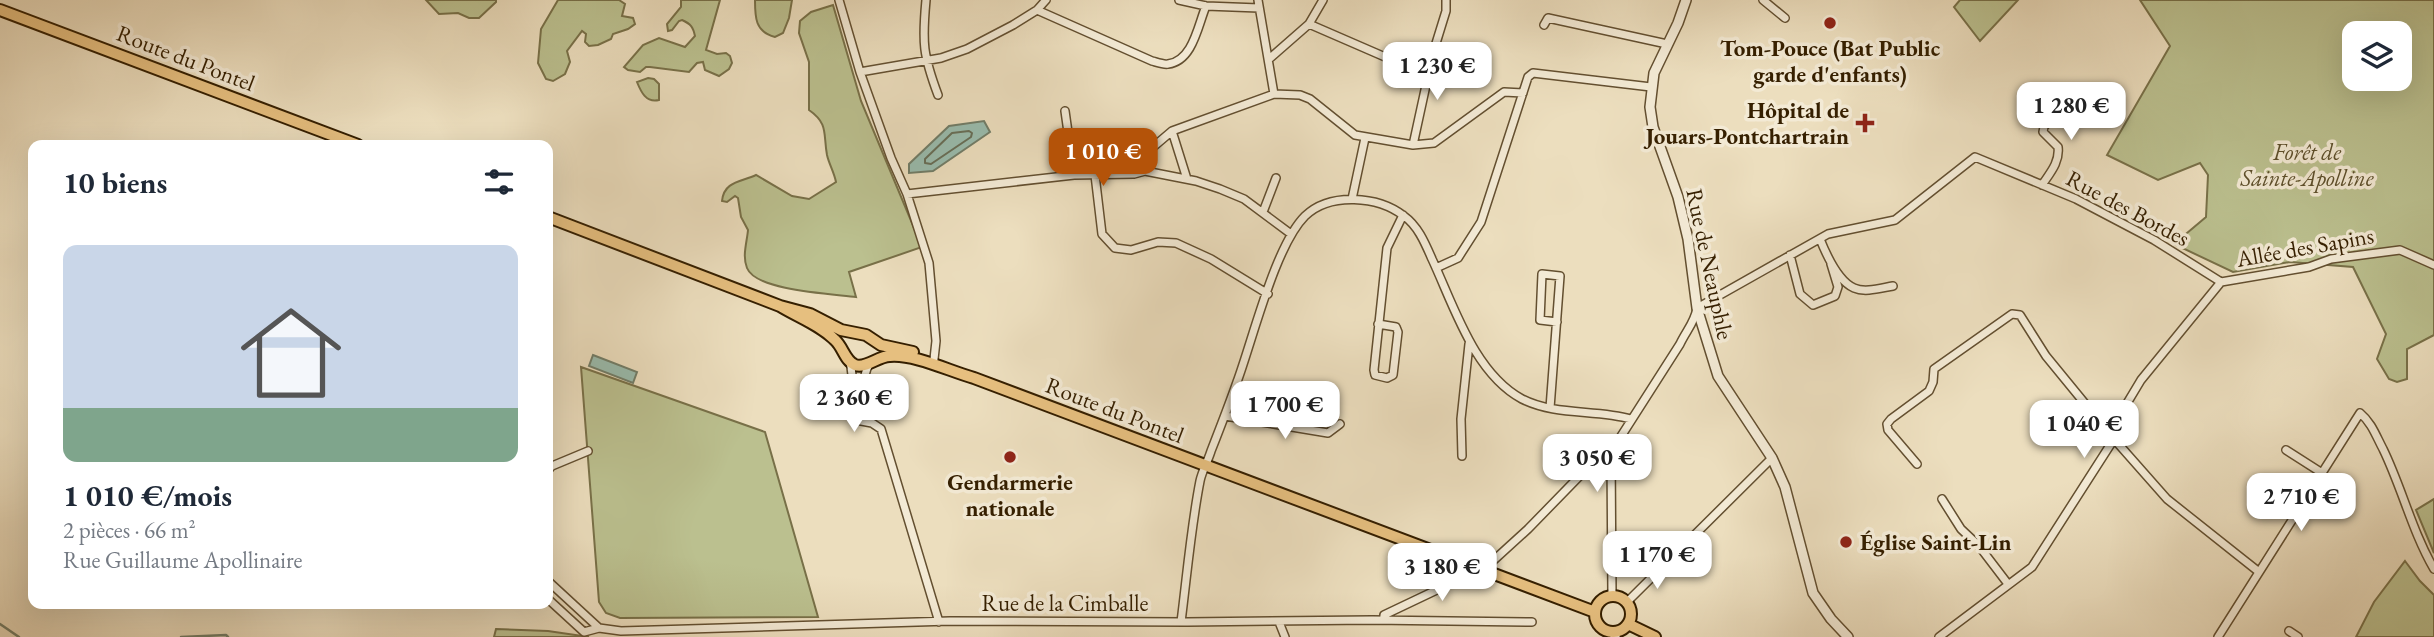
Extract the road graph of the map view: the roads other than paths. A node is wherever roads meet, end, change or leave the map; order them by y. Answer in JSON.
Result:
{"nodes":[{"id":1,"x":839,"y":0,"type":"edge"},
{"id":2,"x":926,"y":0,"type":"edge"},
{"id":3,"x":1046,"y":0,"type":"edge"},
{"id":4,"x":1179,"y":0,"type":"edge"},
{"id":5,"x":1323,"y":0,"type":"edge"},
{"id":6,"x":1446,"y":0,"type":"edge"},
{"id":7,"x":1686,"y":0,"type":"edge"},
{"id":8,"x":1763,"y":0,"type":"edge"},
{"id":9,"x":1258,"y":4,"type":"edge"},
{"id":10,"x":1206,"y":6,"type":"junction"},
{"id":11,"x":0,"y":10,"type":"edge"},
{"id":12,"x":1037,"y":10,"type":"junction"},
{"id":13,"x":1785,"y":18,"type":"dead end"},
{"id":14,"x":1309,"y":24,"type":"junction"},
{"id":15,"x":1544,"y":25,"type":"dead end"},
{"id":16,"x":1667,"y":44,"type":"junction"},
{"id":17,"x":1269,"y":59,"type":"junction"},
{"id":18,"x":1392,"y":60,"type":"dead end"},
{"id":19,"x":925,"y":61,"type":"junction"},
{"id":20,"x":860,"y":72,"type":"junction"},
{"id":21,"x":1651,"y":87,"type":"junction"},
{"id":22,"x":2071,"y":90,"type":"dead end"},
{"id":23,"x":1523,"y":93,"type":"junction"},
{"id":24,"x":1274,"y":94,"type":"junction"},
{"id":25,"x":938,"y":95,"type":"dead end"},
{"id":26,"x":1065,"y":111,"type":"dead end"},
{"id":27,"x":1172,"y":131,"type":"junction"},
{"id":28,"x":1365,"y":138,"type":"junction"},
{"id":29,"x":345,"y":140,"type":"edge"},
{"id":30,"x":1413,"y":145,"type":"junction"},
{"id":31,"x":1144,"y":171,"type":"junction"},
{"id":32,"x":1074,"y":175,"type":"junction"},
{"id":33,"x":1095,"y":175,"type":"junction"},
{"id":34,"x":1276,"y":178,"type":"dead end"},
{"id":35,"x":1186,"y":179,"type":"junction"},
{"id":36,"x":2042,"y":185,"type":"junction"},
{"id":37,"x":907,"y":194,"type":"junction"},
{"id":38,"x":1352,"y":199,"type":"junction"},
{"id":39,"x":1263,"y":212,"type":"junction"},
{"id":40,"x":1403,"y":215,"type":"junction"},
{"id":41,"x":553,"y":219,"type":"edge"},
{"id":42,"x":1291,"y":234,"type":"junction"},
{"id":43,"x":1820,"y":239,"type":"junction"},
{"id":44,"x":1790,"y":255,"type":"junction"},
{"id":45,"x":1830,"y":264,"type":"junction"},
{"id":46,"x":2434,"y":265,"type":"edge"},
{"id":47,"x":1437,"y":268,"type":"junction"},
{"id":48,"x":2221,"y":282,"type":"junction"},
{"id":49,"x":1893,"y":286,"type":"dead end"},
{"id":50,"x":1268,"y":294,"type":"junction"},
{"id":51,"x":780,"y":306,"type":"junction"},
{"id":52,"x":1697,"y":308,"type":"junction"},
{"id":53,"x":1557,"y":322,"type":"junction"},
{"id":54,"x":1378,"y":324,"type":"junction"},
{"id":55,"x":861,"y":334,"type":"junction"},
{"id":56,"x":872,"y":339,"type":"junction"},
{"id":57,"x":1469,"y":343,"type":"junction"},
{"id":58,"x":847,"y":357,"type":"junction"},
{"id":59,"x":934,"y":359,"type":"junction"},
{"id":60,"x":871,"y":362,"type":"junction"},
{"id":61,"x":974,"y":378,"type":"junction"},
{"id":62,"x":1550,"y":408,"type":"junction"},
{"id":63,"x":1224,"y":416,"type":"junction"},
{"id":64,"x":1631,"y":419,"type":"junction"},
{"id":65,"x":856,"y":420,"type":"junction"},
{"id":66,"x":1340,"y":424,"type":"dead end"},
{"id":67,"x":2114,"y":439,"type":"junction"},
{"id":68,"x":2286,"y":450,"type":"dead end"},
{"id":69,"x":588,"y":452,"type":"dead end"},
{"id":70,"x":1611,"y":452,"type":"junction"},
{"id":71,"x":1462,"y":456,"type":"dead end"},
{"id":72,"x":1772,"y":458,"type":"junction"},
{"id":73,"x":1917,"y":464,"type":"dead end"},
{"id":74,"x":553,"y":466,"type":"edge"},
{"id":75,"x":1205,"y":467,"type":"junction"},
{"id":76,"x":2322,"y":474,"type":"junction"},
{"id":77,"x":1942,"y":499,"type":"dead end"},
{"id":78,"x":1480,"y":569,"type":"junction"},
{"id":79,"x":2434,"y":569,"type":"edge"},
{"id":80,"x":2259,"y":572,"type":"junction"},
{"id":81,"x":2008,"y":584,"type":"junction"},
{"id":82,"x":553,"y":586,"type":"edge"},
{"id":83,"x":1612,"y":596,"type":"junction"},
{"id":84,"x":1627,"y":602,"type":"junction"},
{"id":85,"x":553,"y":604,"type":"edge"},
{"id":86,"x":1595,"y":612,"type":"junction"},
{"id":87,"x":1384,"y":620,"type":"junction"},
{"id":88,"x":939,"y":622,"type":"junction"},
{"id":89,"x":1181,"y":622,"type":"junction"},
{"id":90,"x":1279,"y":622,"type":"junction"},
{"id":91,"x":1532,"y":622,"type":"dead end"},
{"id":92,"x":1628,"y":624,"type":"junction"},
{"id":93,"x":598,"y":628,"type":"junction"},
{"id":94,"x":2289,"y":631,"type":"dead end"},
{"id":95,"x":1615,"y":634,"type":"edge"},
{"id":96,"x":1285,"y":637,"type":"edge"},
{"id":97,"x":1655,"y":637,"type":"edge"},
{"id":98,"x":1848,"y":637,"type":"edge"},
{"id":99,"x":1939,"y":637,"type":"edge"},
{"id":100,"x":2218,"y":637,"type":"edge"},
{"id":101,"x":2298,"y":637,"type":"edge"}],
"edges":[{"from":1,"to":20,"type":"street"},
{"from":2,"to":19,"type":"street"},
{"from":3,"to":12,"type":"street"},
{"from":4,"to":10,"type":"street"},
{"from":5,"to":14,"type":"street"},
{"from":6,"to":30,"type":"street"},
{"from":7,"to":16,"type":"street","name":"Rue de Neauphle"},
{"from":8,"to":13,"type":"street"},
{"from":9,"to":10,"type":"street"},
{"from":9,"to":17,"type":"street"},
{"from":10,"to":12,"type":"street"},
{"from":11,"to":29,"type":"main road","name":"Route du Pontel"},
{"from":12,"to":19,"type":"street"},
{"from":14,"to":17,"type":"street"},
{"from":14,"to":18,"type":"street"},
{"from":15,"to":16,"type":"street"},
{"from":16,"to":21,"type":"street","name":"Rue de Neauphle"},
{"from":17,"to":24,"type":"street"},
{"from":19,"to":20,"type":"street"},
{"from":19,"to":25,"type":"street"},
{"from":20,"to":37,"type":"street"},
{"from":21,"to":23,"type":"street"},
{"from":21,"to":52,"type":"street","name":"Rue de Neauphle"},
{"from":22,"to":36,"type":"street"},
{"from":23,"to":30,"type":"street"},
{"from":23,"to":47,"type":"street"},
{"from":24,"to":27,"type":"street"},
{"from":24,"to":28,"type":"street"},
{"from":26,"to":32,"type":"street"},
{"from":27,"to":31,"type":"street"},
{"from":27,"to":35,"type":"street"},
{"from":28,"to":30,"type":"street"},
{"from":28,"to":38,"type":"street"},
{"from":31,"to":33,"type":"street"},
{"from":31,"to":35,"type":"street"},
{"from":32,"to":33,"type":"street"},
{"from":32,"to":37,"type":"street"},
{"from":33,"to":50,"type":"street"},
{"from":34,"to":39,"type":"street"},
{"from":35,"to":39,"type":"street"},
{"from":36,"to":43,"type":"street","name":"Rue des Bordes"},
{"from":36,"to":48,"type":"street","name":"Rue des Bordes"},
{"from":37,"to":59,"type":"street"},
{"from":38,"to":40,"type":"street"},
{"from":38,"to":42,"type":"street"},
{"from":39,"to":42,"type":"street"},
{"from":40,"to":47,"type":"street"},
{"from":40,"to":54,"type":"street"},
{"from":41,"to":51,"type":"main road","name":"Route du Pontel"},
{"from":42,"to":50,"type":"street"},
{"from":43,"to":44,"type":"street"},
{"from":43,"to":45,"type":"street"},
{"from":44,"to":45,"type":"street"},
{"from":44,"to":52,"type":"street"},
{"from":45,"to":49,"type":"street"},
{"from":46,"to":48,"type":"street","name":"Allée des Sapins"},
{"from":47,"to":57,"type":"street"},
{"from":48,"to":67,"type":"street"},
{"from":50,"to":63,"type":"street"},
{"from":51,"to":55,"type":"main road","name":"Route du Pontel"},
{"from":51,"to":58,"type":"main road","name":"Route du Pontel"},
{"from":52,"to":64,"type":"street"},
{"from":52,"to":72,"type":"street","name":"Rue de Neauphle"},
{"from":53,"to":53,"type":"street"},
{"from":53,"to":62,"type":"street"},
{"from":54,"to":54,"type":"street"},
{"from":55,"to":56,"type":"main road","name":"Route du Pontel"},
{"from":55,"to":58,"type":"main road"},
{"from":56,"to":59,"type":"main road","name":"Route du Pontel"},
{"from":56,"to":60,"type":"main road"},
{"from":57,"to":62,"type":"street"},
{"from":57,"to":71,"type":"street"},
{"from":58,"to":60,"type":"main road","name":"Route du Pontel"},
{"from":58,"to":65,"type":"street"},
{"from":59,"to":61,"type":"main road","name":"Route du Pontel"},
{"from":60,"to":61,"type":"main road","name":"Route du Pontel"},
{"from":60,"to":65,"type":"street"},
{"from":61,"to":75,"type":"main road","name":"Route du Pontel"},
{"from":62,"to":64,"type":"street"},
{"from":63,"to":66,"type":"street"},
{"from":63,"to":75,"type":"street"},
{"from":64,"to":70,"type":"street"},
{"from":65,"to":88,"type":"street"},
{"from":67,"to":73,"type":"street"},
{"from":67,"to":80,"type":"street"},
{"from":67,"to":81,"type":"street"},
{"from":68,"to":76,"type":"street"},
{"from":69,"to":74,"type":"street"},
{"from":70,"to":78,"type":"street"},
{"from":70,"to":83,"type":"street"},
{"from":72,"to":84,"type":"street"},
{"from":72,"to":98,"type":"street","name":"Rue de Neauphle"},
{"from":75,"to":78,"type":"main road","name":"Route du Pontel"},
{"from":75,"to":89,"type":"street"},
{"from":76,"to":79,"type":"street"},
{"from":76,"to":80,"type":"street"},
{"from":77,"to":81,"type":"street"},
{"from":78,"to":86,"type":"main road","name":"Route du Pontel"},
{"from":78,"to":87,"type":"street"},
{"from":80,"to":100,"type":"street"},
{"from":81,"to":99,"type":"street"},
{"from":82,"to":93,"type":"street"},
{"from":83,"to":84,"type":"main road"},
{"from":83,"to":86,"type":"main road"},
{"from":84,"to":92,"type":"main road"},
{"from":85,"to":93,"type":"street","name":"Rue de la Cimballe"},
{"from":86,"to":95,"type":"main road"},
{"from":87,"to":90,"type":"street","name":"Rue de la Cimballe"},
{"from":87,"to":91,"type":"street","name":"Rue de la Cimballe"},
{"from":88,"to":89,"type":"street","name":"Rue de la Cimballe"},
{"from":88,"to":93,"type":"street","name":"Rue de la Cimballe"},
{"from":89,"to":90,"type":"street","name":"Rue de la Cimballe"},
{"from":90,"to":96,"type":"street"},
{"from":92,"to":95,"type":"main road"},
{"from":92,"to":97,"type":"main road"},
{"from":94,"to":101,"type":"street"}]}
